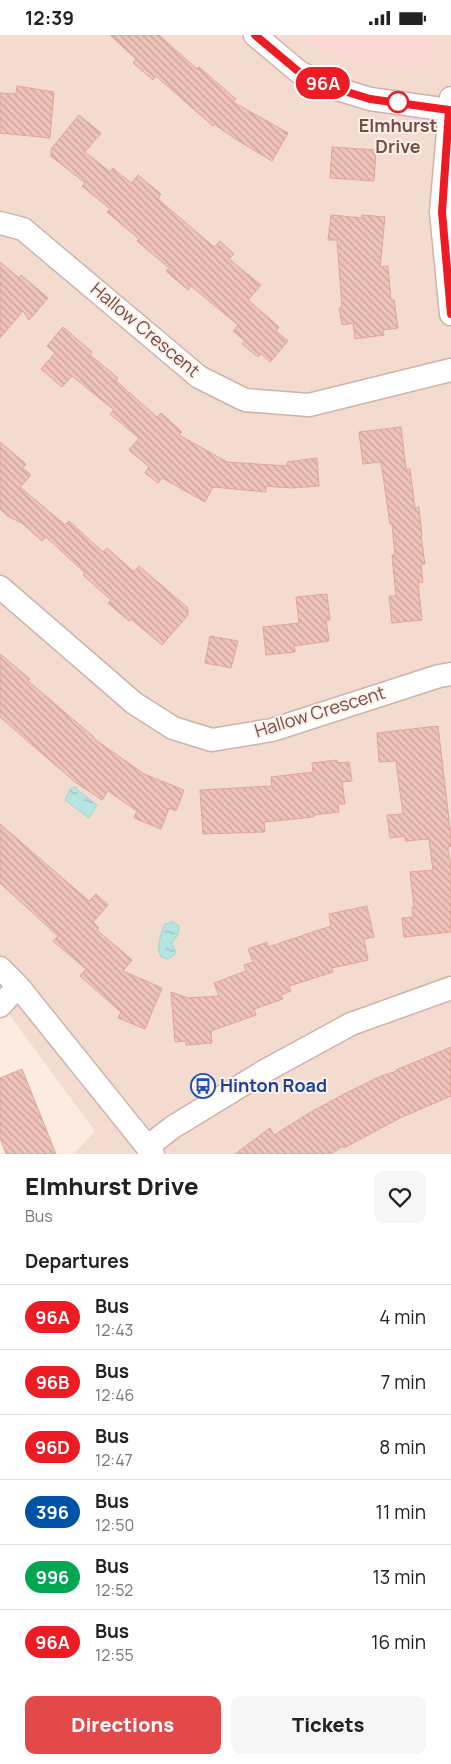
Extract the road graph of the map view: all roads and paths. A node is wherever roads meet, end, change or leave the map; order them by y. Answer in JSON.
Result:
{"nodes":[{"id":1,"x":255,"y":35,"type":"edge"},
{"id":2,"x":450,"y":104,"type":"edge"},
{"id":3,"x":0,"y":223,"type":"edge"},
{"id":4,"x":451,"y":314,"type":"edge"},
{"id":5,"x":451,"y":370,"type":"edge"},
{"id":6,"x":0,"y":587,"type":"edge"},
{"id":7,"x":451,"y":674,"type":"edge"},
{"id":8,"x":0,"y":968,"type":"edge"},
{"id":9,"x":18,"y":986,"type":"junction"},
{"id":10,"x":451,"y":988,"type":"edge"},
{"id":11,"x":0,"y":1007,"type":"edge"},
{"id":12,"x":150,"y":1151,"type":"edge"}],
"edges":[{"from":1,"to":2,"type":"street"},
{"from":2,"to":4,"type":"street"},
{"from":3,"to":5,"type":"street","name":"Hallow Crescent"},
{"from":6,"to":7,"type":"street","name":"Hallow Crescent"},
{"from":8,"to":9,"type":"street"},
{"from":9,"to":11,"type":"street"},
{"from":9,"to":12,"type":"street"},
{"from":10,"to":12,"type":"street"}]}
